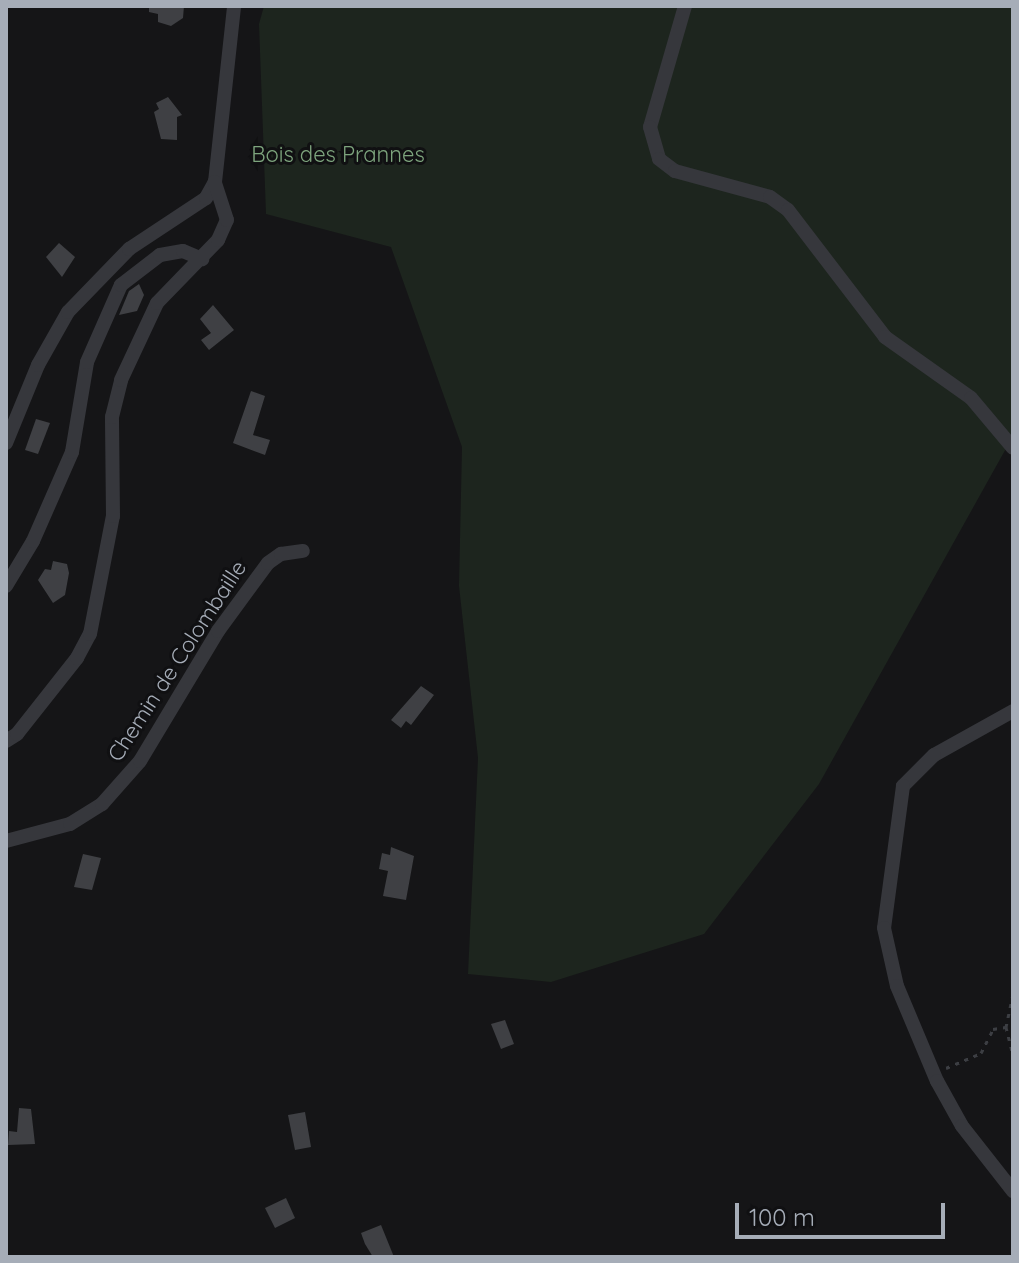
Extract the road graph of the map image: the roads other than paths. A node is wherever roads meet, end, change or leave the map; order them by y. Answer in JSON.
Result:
{"nodes":[{"id":1,"x":234,"y":6,"type":"edge"},
{"id":2,"x":685,"y":6,"type":"edge"},
{"id":3,"x":215,"y":182,"type":"junction"},
{"id":4,"x":202,"y":259,"type":"junction"},
{"id":5,"x":6,"y":443,"type":"edge"},
{"id":6,"x":1013,"y":448,"type":"edge"},
{"id":7,"x":303,"y":551,"type":"dead end"},
{"id":8,"x":6,"y":586,"type":"edge"},
{"id":9,"x":1013,"y":711,"type":"edge"},
{"id":10,"x":6,"y":741,"type":"edge"},
{"id":11,"x":6,"y":841,"type":"edge"},
{"id":12,"x":1013,"y":1191,"type":"edge"}],
"edges":[{"from":1,"to":3,"type":"street"},
{"from":2,"to":6,"type":"street"},
{"from":3,"to":4,"type":"street"},
{"from":3,"to":5,"type":"street"},
{"from":4,"to":8,"type":"street"},
{"from":4,"to":10,"type":"street"},
{"from":7,"to":11,"type":"street","name":"Chemin de Colombaille"},
{"from":9,"to":12,"type":"street"}]}
